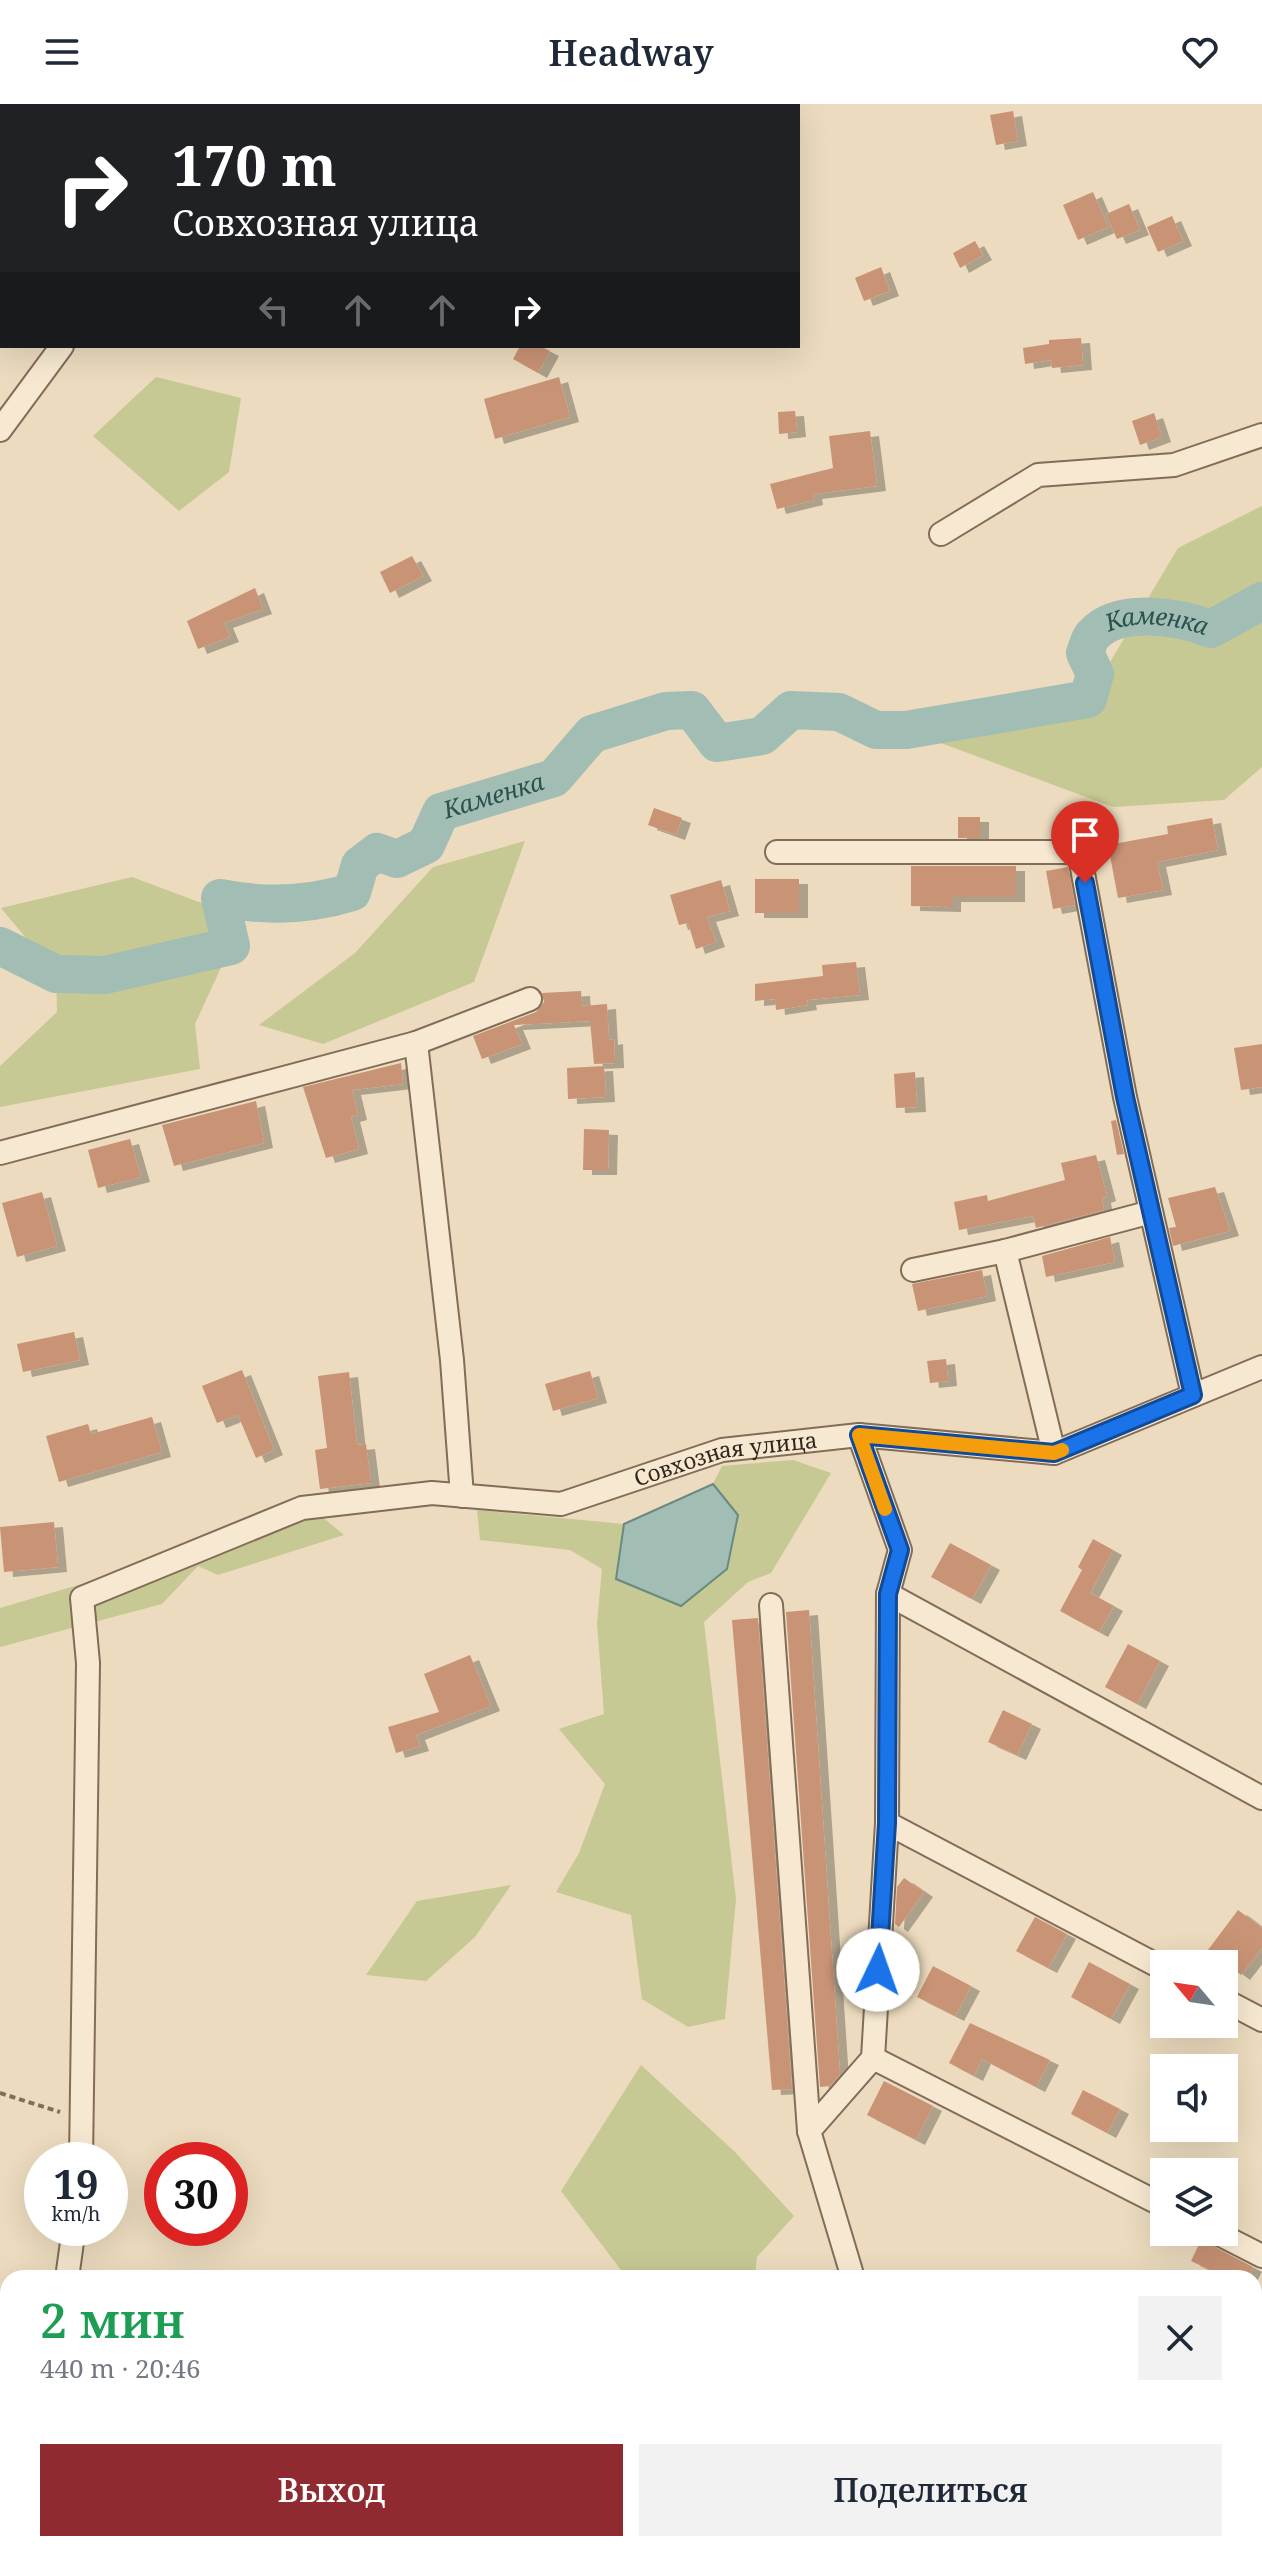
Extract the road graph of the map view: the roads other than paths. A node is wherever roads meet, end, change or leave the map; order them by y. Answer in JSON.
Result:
{"nodes":[{"id":1,"x":61,"y":348,"type":"edge"},
{"id":2,"x":0,"y":430,"type":"edge"},
{"id":3,"x":1262,"y":435,"type":"edge"},
{"id":4,"x":941,"y":534,"type":"dead end"},
{"id":5,"x":777,"y":852,"type":"dead end"},
{"id":6,"x":530,"y":999,"type":"dead end"},
{"id":7,"x":416,"y":1043,"type":"junction"},
{"id":8,"x":0,"y":1153,"type":"edge"},
{"id":9,"x":1151,"y":1212,"type":"junction"},
{"id":10,"x":1005,"y":1251,"type":"junction"},
{"id":11,"x":913,"y":1270,"type":"dead end"},
{"id":12,"x":1262,"y":1367,"type":"edge"},
{"id":13,"x":1193,"y":1395,"type":"junction"},
{"id":14,"x":859,"y":1435,"type":"junction"},
{"id":15,"x":1054,"y":1453,"type":"junction"},
{"id":16,"x":462,"y":1496,"type":"junction"},
{"id":17,"x":888,"y":1594,"type":"junction"},
{"id":18,"x":771,"y":1605,"type":"dead end"},
{"id":19,"x":1262,"y":1798,"type":"edge"},
{"id":20,"x":887,"y":1823,"type":"junction"},
{"id":21,"x":1150,"y":1962,"type":"edge"},
{"id":22,"x":1238,"y":2007,"type":"edge"},
{"id":23,"x":1262,"y":2020,"type":"edge"},
{"id":24,"x":873,"y":2058,"type":"junction"},
{"id":25,"x":809,"y":2131,"type":"junction"},
{"id":26,"x":81,"y":2142,"type":"edge"},
{"id":27,"x":1150,"y":2199,"type":"edge"},
{"id":28,"x":1238,"y":2244,"type":"edge"},
{"id":29,"x":71,"y":2246,"type":"edge"},
{"id":30,"x":1262,"y":2256,"type":"edge"},
{"id":31,"x":68,"y":2270,"type":"edge"},
{"id":32,"x":851,"y":2270,"type":"edge"}],
"edges":[{"from":1,"to":2,"type":"street"},
{"from":3,"to":4,"type":"street"},
{"from":5,"to":9,"type":"street"},
{"from":6,"to":7,"type":"street"},
{"from":7,"to":8,"type":"street"},
{"from":7,"to":16,"type":"street"},
{"from":9,"to":10,"type":"street"},
{"from":9,"to":13,"type":"street"},
{"from":10,"to":11,"type":"street"},
{"from":10,"to":15,"type":"street"},
{"from":12,"to":13,"type":"street","name":"Совхозная улица"},
{"from":13,"to":15,"type":"street","name":"Совхозная улица"},
{"from":14,"to":15,"type":"street","name":"Совхозная улица"},
{"from":14,"to":16,"type":"street","name":"Совхозная улица"},
{"from":14,"to":17,"type":"street"},
{"from":16,"to":26,"type":"street","name":"Совхозная улица"},
{"from":17,"to":19,"type":"street"},
{"from":17,"to":20,"type":"street"},
{"from":18,"to":25,"type":"street"},
{"from":20,"to":21,"type":"street"},
{"from":20,"to":24,"type":"street"},
{"from":22,"to":23,"type":"street"},
{"from":24,"to":25,"type":"street"},
{"from":24,"to":27,"type":"street"},
{"from":25,"to":32,"type":"street"},
{"from":28,"to":30,"type":"street"},
{"from":29,"to":31,"type":"street"}]}
